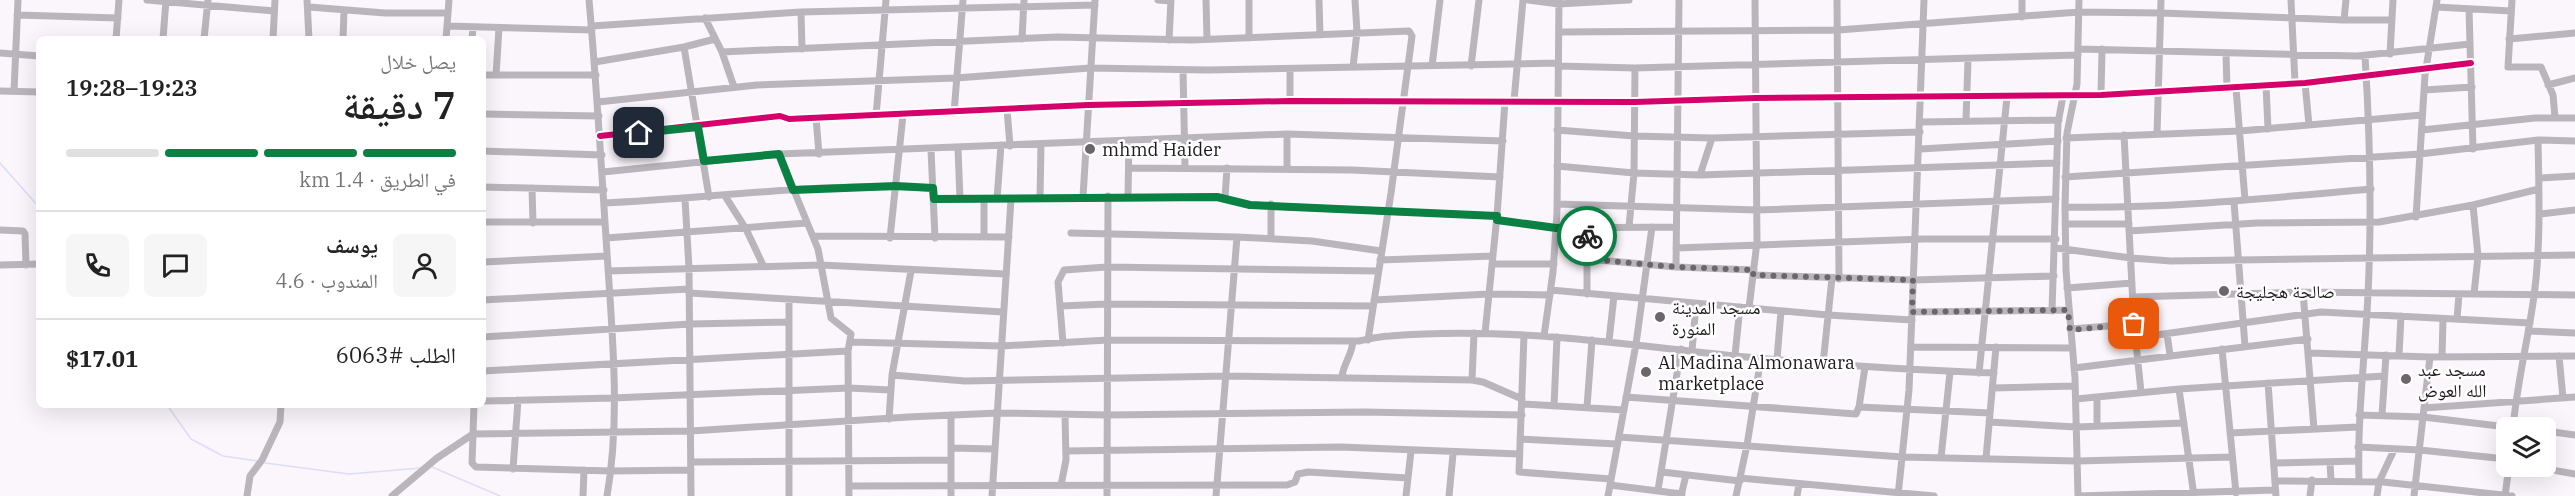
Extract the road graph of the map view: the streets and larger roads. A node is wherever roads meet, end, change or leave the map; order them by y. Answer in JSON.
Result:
{"nodes":[{"id":1,"x":18,"y":0,"type":"edge"},
{"id":2,"x":119,"y":0,"type":"edge"},
{"id":3,"x":147,"y":0,"type":"edge"},
{"id":4,"x":275,"y":0,"type":"edge"},
{"id":5,"x":449,"y":0,"type":"edge"},
{"id":6,"x":589,"y":0,"type":"edge"},
{"id":7,"x":886,"y":0,"type":"edge"},
{"id":8,"x":1158,"y":0,"type":"edge"},
{"id":9,"x":1171,"y":0,"type":"edge"},
{"id":10,"x":1206,"y":0,"type":"edge"},
{"id":11,"x":1249,"y":0,"type":"edge"},
{"id":12,"x":1319,"y":0,"type":"edge"},
{"id":13,"x":1355,"y":0,"type":"edge"},
{"id":14,"x":1440,"y":0,"type":"edge"},
{"id":15,"x":1479,"y":0,"type":"edge"},
{"id":16,"x":1523,"y":0,"type":"edge"},
{"id":17,"x":1528,"y":0,"type":"edge"},
{"id":18,"x":1629,"y":0,"type":"edge"},
{"id":19,"x":1679,"y":0,"type":"edge"},
{"id":20,"x":1755,"y":0,"type":"edge"},
{"id":21,"x":1837,"y":0,"type":"edge"},
{"id":22,"x":1924,"y":0,"type":"edge"},
{"id":23,"x":2022,"y":0,"type":"edge"},
{"id":24,"x":2079,"y":0,"type":"edge"},
{"id":25,"x":2161,"y":0,"type":"edge"},
{"id":26,"x":2291,"y":0,"type":"edge"},
{"id":27,"x":2346,"y":0,"type":"edge"},
{"id":28,"x":2393,"y":0,"type":"edge"},
{"id":29,"x":2512,"y":0,"type":"edge"},
{"id":30,"x":166,"y":1,"type":"edge"},
{"id":31,"x":1598,"y":1,"type":"edge"},
{"id":32,"x":1095,"y":2,"type":"edge"},
{"id":33,"x":1559,"y":2,"type":"edge"},
{"id":34,"x":207,"y":3,"type":"edge"},
{"id":35,"x":1024,"y":3,"type":"edge"},
{"id":36,"x":308,"y":4,"type":"edge"},
{"id":37,"x":963,"y":4,"type":"edge"},
{"id":38,"x":2437,"y":4,"type":"edge"},
{"id":39,"x":2469,"y":9,"type":"junction"},
{"id":40,"x":274,"y":10,"type":"junction"},
{"id":41,"x":344,"y":10,"type":"junction"},
{"id":42,"x":885,"y":10,"type":"junction"},
{"id":43,"x":2511,"y":11,"type":"junction"},
{"id":44,"x":801,"y":12,"type":"junction"},
{"id":45,"x":2079,"y":12,"type":"junction"},
{"id":46,"x":448,"y":13,"type":"junction"},
{"id":47,"x":2161,"y":13,"type":"junction"},
{"id":48,"x":17,"y":15,"type":"junction"},
{"id":49,"x":2022,"y":16,"type":"junction"},
{"id":50,"x":118,"y":18,"type":"junction"},
{"id":51,"x":705,"y":18,"type":"junction"},
{"id":52,"x":2292,"y":20,"type":"junction"},
{"id":53,"x":2344,"y":20,"type":"junction"},
{"id":54,"x":2392,"y":20,"type":"junction"},
{"id":55,"x":1923,"y":23,"type":"junction"},
{"id":56,"x":447,"y":27,"type":"junction"},
{"id":57,"x":473,"y":27,"type":"junction"},
{"id":58,"x":499,"y":28,"type":"junction"},
{"id":59,"x":592,"y":28,"type":"junction"},
{"id":60,"x":1838,"y":30,"type":"junction"},
{"id":61,"x":1755,"y":31,"type":"junction"},
{"id":62,"x":1357,"y":32,"type":"junction"},
{"id":63,"x":1558,"y":32,"type":"junction"},
{"id":64,"x":1678,"y":32,"type":"junction"},
{"id":65,"x":2575,"y":33,"type":"edge"},
{"id":66,"x":1320,"y":35,"type":"junction"},
{"id":67,"x":116,"y":36,"type":"edge"},
{"id":68,"x":163,"y":36,"type":"edge"},
{"id":69,"x":204,"y":36,"type":"edge"},
{"id":70,"x":273,"y":36,"type":"edge"},
{"id":71,"x":309,"y":36,"type":"edge"},
{"id":72,"x":343,"y":36,"type":"edge"},
{"id":73,"x":446,"y":36,"type":"edge"},
{"id":74,"x":472,"y":36,"type":"edge"},
{"id":75,"x":1093,"y":37,"type":"junction"},
{"id":76,"x":1249,"y":38,"type":"junction"},
{"id":77,"x":715,"y":39,"type":"junction"},
{"id":78,"x":1022,"y":39,"type":"junction"},
{"id":79,"x":1207,"y":39,"type":"junction"},
{"id":80,"x":2509,"y":39,"type":"junction"},
{"id":81,"x":1169,"y":40,"type":"junction"},
{"id":82,"x":960,"y":42,"type":"junction"},
{"id":83,"x":2470,"y":44,"type":"junction"},
{"id":84,"x":880,"y":46,"type":"junction"},
{"id":85,"x":684,"y":47,"type":"junction"},
{"id":86,"x":802,"y":49,"type":"junction"},
{"id":87,"x":2102,"y":49,"type":"junction"},
{"id":88,"x":2160,"y":50,"type":"junction"},
{"id":89,"x":2429,"y":50,"type":"junction"},
{"id":90,"x":722,"y":52,"type":"junction"},
{"id":91,"x":2078,"y":52,"type":"junction"},
{"id":92,"x":2226,"y":52,"type":"junction"},
{"id":93,"x":0,"y":53,"type":"edge"},
{"id":94,"x":16,"y":54,"type":"junction"},
{"id":95,"x":2390,"y":54,"type":"junction"},
{"id":96,"x":2294,"y":55,"type":"junction"},
{"id":97,"x":36,"y":56,"type":"edge"},
{"id":98,"x":2366,"y":56,"type":"junction"},
{"id":99,"x":1968,"y":59,"type":"junction"},
{"id":100,"x":1838,"y":61,"type":"junction"},
{"id":101,"x":1923,"y":61,"type":"junction"},
{"id":102,"x":595,"y":62,"type":"junction"},
{"id":103,"x":1755,"y":63,"type":"junction"},
{"id":104,"x":2470,"y":63,"type":"junction"},
{"id":105,"x":1516,"y":65,"type":"junction"},
{"id":106,"x":1558,"y":65,"type":"junction"},
{"id":107,"x":1408,"y":66,"type":"junction"},
{"id":108,"x":1432,"y":66,"type":"junction"},
{"id":109,"x":1471,"y":66,"type":"junction"},
{"id":110,"x":1677,"y":66,"type":"junction"},
{"id":111,"x":1353,"y":67,"type":"junction"},
{"id":112,"x":1090,"y":68,"type":"junction"},
{"id":113,"x":1635,"y":68,"type":"junction"},
{"id":114,"x":1290,"y":69,"type":"junction"},
{"id":115,"x":2426,"y":69,"type":"junction"},
{"id":116,"x":1183,"y":70,"type":"junction"},
{"id":117,"x":486,"y":75,"type":"edge"},
{"id":118,"x":496,"y":75,"type":"junction"},
{"id":119,"x":596,"y":75,"type":"junction"},
{"id":120,"x":2367,"y":75,"type":"junction"},
{"id":121,"x":956,"y":78,"type":"junction"},
{"id":122,"x":2575,"y":78,"type":"edge"},
{"id":123,"x":878,"y":80,"type":"junction"},
{"id":124,"x":2295,"y":83,"type":"junction"},
{"id":125,"x":2305,"y":83,"type":"junction"},
{"id":126,"x":2266,"y":85,"type":"junction"},
{"id":127,"x":2548,"y":85,"type":"junction"},
{"id":128,"x":734,"y":87,"type":"junction"},
{"id":129,"x":2472,"y":87,"type":"junction"},
{"id":130,"x":2227,"y":88,"type":"junction"},
{"id":131,"x":2236,"y":88,"type":"junction"},
{"id":132,"x":2424,"y":90,"type":"junction"},
{"id":133,"x":0,"y":91,"type":"edge"},
{"id":134,"x":14,"y":91,"type":"junction"},
{"id":135,"x":36,"y":92,"type":"edge"},
{"id":136,"x":692,"y":92,"type":"junction"},
{"id":137,"x":2158,"y":93,"type":"junction"},
{"id":138,"x":2101,"y":95,"type":"junction"},
{"id":139,"x":2062,"y":96,"type":"junction"},
{"id":140,"x":2075,"y":96,"type":"junction"},
{"id":141,"x":1838,"y":97,"type":"junction"},
{"id":142,"x":1922,"y":97,"type":"junction"},
{"id":143,"x":1967,"y":97,"type":"junction"},
{"id":144,"x":2007,"y":97,"type":"junction"},
{"id":145,"x":1756,"y":98,"type":"junction"},
{"id":146,"x":1403,"y":100,"type":"junction"},
{"id":147,"x":1677,"y":100,"type":"junction"},
{"id":148,"x":1290,"y":101,"type":"junction"},
{"id":149,"x":1514,"y":101,"type":"junction"},
{"id":150,"x":1557,"y":101,"type":"junction"},
{"id":151,"x":598,"y":102,"type":"junction"},
{"id":152,"x":1505,"y":102,"type":"junction"},
{"id":153,"x":1635,"y":102,"type":"junction"},
{"id":154,"x":1184,"y":103,"type":"junction"},
{"id":155,"x":1088,"y":105,"type":"junction"},
{"id":156,"x":1007,"y":109,"type":"junction"},
{"id":157,"x":954,"y":113,"type":"junction"},
{"id":158,"x":486,"y":114,"type":"edge"},
{"id":159,"x":903,"y":115,"type":"junction"},
{"id":160,"x":2422,"y":115,"type":"junction"},
{"id":161,"x":599,"y":116,"type":"junction"},
{"id":162,"x":876,"y":116,"type":"junction"},
{"id":163,"x":2555,"y":117,"type":"junction"},
{"id":164,"x":816,"y":118,"type":"junction"},
{"id":165,"x":2575,"y":118,"type":"edge"},
{"id":166,"x":2005,"y":119,"type":"junction"},
{"id":167,"x":1966,"y":120,"type":"junction"},
{"id":168,"x":2059,"y":120,"type":"junction"},
{"id":169,"x":2369,"y":120,"type":"junction"},
{"id":170,"x":1921,"y":122,"type":"junction"},
{"id":171,"x":2473,"y":124,"type":"junction"},
{"id":172,"x":2309,"y":126,"type":"junction"},
{"id":173,"x":698,"y":127,"type":"junction"},
{"id":174,"x":2268,"y":129,"type":"junction"},
{"id":175,"x":1557,"y":130,"type":"junction"},
{"id":176,"x":2240,"y":130,"type":"junction"},
{"id":177,"x":2422,"y":130,"type":"junction"},
{"id":178,"x":1920,"y":132,"type":"junction"},
{"id":179,"x":1287,"y":134,"type":"junction"},
{"id":180,"x":2157,"y":134,"type":"junction"},
{"id":181,"x":1839,"y":135,"type":"junction"},
{"id":182,"x":2124,"y":135,"type":"junction"},
{"id":183,"x":600,"y":136,"type":"junction"},
{"id":184,"x":1634,"y":136,"type":"junction"},
{"id":185,"x":1756,"y":137,"type":"junction"},
{"id":186,"x":1183,"y":138,"type":"junction"},
{"id":187,"x":1398,"y":138,"type":"junction"},
{"id":188,"x":1676,"y":138,"type":"junction"},
{"id":189,"x":1712,"y":138,"type":"junction"},
{"id":190,"x":2066,"y":138,"type":"junction"},
{"id":191,"x":1129,"y":140,"type":"junction"},
{"id":192,"x":2538,"y":140,"type":"junction"},
{"id":193,"x":1503,"y":141,"type":"junction"},
{"id":194,"x":2058,"y":141,"type":"junction"},
{"id":195,"x":2575,"y":141,"type":"edge"},
{"id":196,"x":1087,"y":142,"type":"junction"},
{"id":197,"x":1041,"y":144,"type":"junction"},
{"id":198,"x":2002,"y":144,"type":"junction"},
{"id":199,"x":1000,"y":145,"type":"junction"},
{"id":200,"x":1010,"y":146,"type":"junction"},
{"id":201,"x":958,"y":149,"type":"junction"},
{"id":202,"x":1920,"y":149,"type":"junction"},
{"id":203,"x":2473,"y":149,"type":"junction"},
{"id":204,"x":900,"y":150,"type":"junction"},
{"id":205,"x":931,"y":150,"type":"junction"},
{"id":206,"x":486,"y":151,"type":"edge"},
{"id":207,"x":779,"y":154,"type":"junction"},
{"id":208,"x":819,"y":154,"type":"junction"},
{"id":209,"x":2420,"y":154,"type":"junction"},
{"id":210,"x":602,"y":155,"type":"junction"},
{"id":211,"x":2371,"y":156,"type":"junction"},
{"id":212,"x":704,"y":161,"type":"junction"},
{"id":213,"x":2057,"y":164,"type":"junction"},
{"id":214,"x":1557,"y":166,"type":"junction"},
{"id":215,"x":2000,"y":166,"type":"junction"},
{"id":216,"x":2243,"y":166,"type":"junction"},
{"id":217,"x":1185,"y":167,"type":"junction"},
{"id":218,"x":1129,"y":168,"type":"junction"},
{"id":219,"x":1227,"y":168,"type":"junction"},
{"id":220,"x":1919,"y":168,"type":"junction"},
{"id":221,"x":1287,"y":169,"type":"junction"},
{"id":222,"x":1840,"y":170,"type":"junction"},
{"id":223,"x":603,"y":172,"type":"junction"},
{"id":224,"x":1394,"y":173,"type":"junction"},
{"id":225,"x":1634,"y":173,"type":"junction"},
{"id":226,"x":1757,"y":174,"type":"junction"},
{"id":227,"x":2125,"y":174,"type":"junction"},
{"id":228,"x":1676,"y":175,"type":"junction"},
{"id":229,"x":1700,"y":175,"type":"junction"},
{"id":230,"x":2575,"y":176,"type":"edge"},
{"id":231,"x":1500,"y":177,"type":"junction"},
{"id":232,"x":2065,"y":177,"type":"junction"},
{"id":233,"x":2539,"y":178,"type":"junction"},
{"id":234,"x":2056,"y":185,"type":"junction"},
{"id":235,"x":896,"y":186,"type":"junction"},
{"id":236,"x":2065,"y":186,"type":"junction"},
{"id":237,"x":486,"y":187,"type":"edge"},
{"id":238,"x":532,"y":188,"type":"junction"},
{"id":239,"x":933,"y":188,"type":"junction"},
{"id":240,"x":2371,"y":189,"type":"junction"},
{"id":241,"x":2539,"y":189,"type":"junction"},
{"id":242,"x":604,"y":190,"type":"junction"},
{"id":243,"x":793,"y":190,"type":"junction"},
{"id":244,"x":726,"y":196,"type":"junction"},
{"id":245,"x":1083,"y":196,"type":"junction"},
{"id":246,"x":1108,"y":196,"type":"junction"},
{"id":247,"x":1128,"y":196,"type":"junction"},
{"id":248,"x":709,"y":197,"type":"junction"},
{"id":249,"x":1040,"y":198,"type":"junction"},
{"id":250,"x":1225,"y":198,"type":"junction"},
{"id":251,"x":685,"y":199,"type":"junction"},
{"id":252,"x":934,"y":199,"type":"junction"},
{"id":253,"x":960,"y":199,"type":"junction"},
{"id":254,"x":984,"y":199,"type":"junction"},
{"id":255,"x":997,"y":199,"type":"junction"},
{"id":256,"x":1011,"y":199,"type":"junction"},
{"id":257,"x":2056,"y":199,"type":"junction"},
{"id":258,"x":2245,"y":200,"type":"junction"},
{"id":259,"x":1997,"y":202,"type":"junction"},
{"id":260,"x":2234,"y":202,"type":"junction"},
{"id":261,"x":604,"y":203,"type":"junction"},
{"id":262,"x":1271,"y":204,"type":"junction"},
{"id":263,"x":1557,"y":204,"type":"junction"},
{"id":264,"x":1917,"y":205,"type":"junction"},
{"id":265,"x":2473,"y":205,"type":"junction"},
{"id":266,"x":1630,"y":207,"type":"junction"},
{"id":267,"x":1840,"y":207,"type":"junction"},
{"id":268,"x":2065,"y":207,"type":"junction"},
{"id":269,"x":2128,"y":208,"type":"junction"},
{"id":270,"x":1675,"y":209,"type":"junction"},
{"id":271,"x":1756,"y":210,"type":"junction"},
{"id":272,"x":2575,"y":210,"type":"edge"},
{"id":273,"x":1388,"y":212,"type":"junction"},
{"id":274,"x":2540,"y":214,"type":"junction"},
{"id":275,"x":2416,"y":217,"type":"junction"},
{"id":276,"x":1497,"y":218,"type":"junction"},
{"id":277,"x":486,"y":222,"type":"edge"},
{"id":278,"x":605,"y":222,"type":"junction"},
{"id":279,"x":533,"y":223,"type":"junction"},
{"id":280,"x":807,"y":223,"type":"junction"},
{"id":281,"x":2370,"y":223,"type":"junction"},
{"id":282,"x":2065,"y":224,"type":"junction"},
{"id":283,"x":2235,"y":225,"type":"junction"},
{"id":284,"x":1587,"y":227,"type":"junction"},
{"id":285,"x":1629,"y":227,"type":"junction"},
{"id":286,"x":1652,"y":227,"type":"junction"},
{"id":287,"x":1675,"y":227,"type":"junction"},
{"id":288,"x":1556,"y":228,"type":"junction"},
{"id":289,"x":2129,"y":228,"type":"junction"},
{"id":290,"x":746,"y":229,"type":"junction"},
{"id":291,"x":0,"y":230,"type":"edge"},
{"id":292,"x":1108,"y":232,"type":"junction"},
{"id":293,"x":688,"y":233,"type":"junction"},
{"id":294,"x":1071,"y":233,"type":"dead end"},
{"id":295,"x":814,"y":236,"type":"junction"},
{"id":296,"x":984,"y":237,"type":"junction"},
{"id":297,"x":1010,"y":237,"type":"junction"},
{"id":298,"x":1237,"y":237,"type":"junction"},
{"id":299,"x":606,"y":238,"type":"junction"},
{"id":300,"x":890,"y":238,"type":"junction"},
{"id":301,"x":935,"y":238,"type":"junction"},
{"id":302,"x":1271,"y":238,"type":"junction"},
{"id":303,"x":2056,"y":239,"type":"junction"},
{"id":304,"x":1916,"y":240,"type":"junction"},
{"id":305,"x":1993,"y":240,"type":"junction"},
{"id":306,"x":1840,"y":242,"type":"junction"},
{"id":307,"x":1757,"y":245,"type":"junction"},
{"id":308,"x":1676,"y":248,"type":"junction"},
{"id":309,"x":2056,"y":248,"type":"junction"},
{"id":310,"x":2065,"y":249,"type":"junction"},
{"id":311,"x":1381,"y":251,"type":"junction"},
{"id":312,"x":2538,"y":255,"type":"junction"},
{"id":313,"x":2575,"y":255,"type":"edge"},
{"id":314,"x":607,"y":256,"type":"junction"},
{"id":315,"x":2478,"y":256,"type":"junction"},
{"id":316,"x":2369,"y":257,"type":"junction"},
{"id":317,"x":2131,"y":258,"type":"junction"},
{"id":318,"x":1587,"y":259,"type":"junction"},
{"id":319,"x":2239,"y":259,"type":"junction"},
{"id":320,"x":1380,"y":260,"type":"junction"},
{"id":321,"x":1492,"y":260,"type":"junction"},
{"id":322,"x":486,"y":262,"type":"edge"},
{"id":323,"x":26,"y":264,"type":"junction"},
{"id":324,"x":36,"y":264,"type":"edge"},
{"id":325,"x":1554,"y":264,"type":"junction"},
{"id":326,"x":0,"y":265,"type":"edge"},
{"id":327,"x":764,"y":265,"type":"junction"},
{"id":328,"x":821,"y":265,"type":"junction"},
{"id":329,"x":1648,"y":265,"type":"junction"},
{"id":330,"x":1107,"y":267,"type":"junction"},
{"id":331,"x":1676,"y":267,"type":"junction"},
{"id":332,"x":689,"y":268,"type":"junction"},
{"id":333,"x":1234,"y":268,"type":"junction"},
{"id":334,"x":608,"y":271,"type":"junction"},
{"id":335,"x":911,"y":271,"type":"junction"},
{"id":336,"x":1378,"y":271,"type":"junction"},
{"id":337,"x":1754,"y":272,"type":"junction"},
{"id":338,"x":1005,"y":274,"type":"junction"},
{"id":339,"x":2054,"y":276,"type":"junction"},
{"id":340,"x":1989,"y":278,"type":"junction"},
{"id":341,"x":1835,"y":279,"type":"junction"},
{"id":342,"x":1913,"y":280,"type":"junction"},
{"id":343,"x":2132,"y":283,"type":"junction"},
{"id":344,"x":2067,"y":288,"type":"junction"},
{"id":345,"x":689,"y":291,"type":"junction"},
{"id":346,"x":610,"y":292,"type":"junction"},
{"id":347,"x":2303,"y":292,"type":"junction"},
{"id":348,"x":1550,"y":293,"type":"junction"},
{"id":349,"x":2242,"y":293,"type":"junction"},
{"id":350,"x":2368,"y":293,"type":"junction"},
{"id":351,"x":1489,"y":294,"type":"junction"},
{"id":352,"x":1587,"y":294,"type":"junction"},
{"id":353,"x":2458,"y":294,"type":"junction"},
{"id":354,"x":2474,"y":294,"type":"junction"},
{"id":355,"x":2534,"y":295,"type":"junction"},
{"id":356,"x":2575,"y":295,"type":"edge"},
{"id":357,"x":1614,"y":296,"type":"junction"},
{"id":358,"x":2133,"y":297,"type":"junction"},
{"id":359,"x":1642,"y":299,"type":"junction"},
{"id":360,"x":486,"y":300,"type":"edge"},
{"id":361,"x":789,"y":300,"type":"junction"},
{"id":362,"x":827,"y":303,"type":"junction"},
{"id":363,"x":1373,"y":303,"type":"junction"},
{"id":364,"x":1107,"y":304,"type":"junction"},
{"id":365,"x":1232,"y":304,"type":"junction"},
{"id":366,"x":1696,"y":304,"type":"junction"},
{"id":367,"x":1061,"y":306,"type":"junction"},
{"id":368,"x":905,"y":308,"type":"junction"},
{"id":369,"x":1740,"y":308,"type":"junction"},
{"id":370,"x":1749,"y":308,"type":"junction"},
{"id":371,"x":2068,"y":310,"type":"junction"},
{"id":372,"x":1781,"y":311,"type":"junction"},
{"id":373,"x":2052,"y":311,"type":"junction"},
{"id":374,"x":1003,"y":312,"type":"junction"},
{"id":375,"x":1986,"y":312,"type":"junction"},
{"id":376,"x":2305,"y":314,"type":"junction"},
{"id":377,"x":2367,"y":314,"type":"junction"},
{"id":378,"x":1828,"y":315,"type":"junction"},
{"id":379,"x":1912,"y":316,"type":"junction"},
{"id":380,"x":2401,"y":316,"type":"junction"},
{"id":381,"x":2443,"y":319,"type":"junction"},
{"id":382,"x":2457,"y":319,"type":"junction"},
{"id":383,"x":789,"y":322,"type":"junction"},
{"id":384,"x":2244,"y":323,"type":"junction"},
{"id":385,"x":690,"y":324,"type":"junction"},
{"id":386,"x":2134,"y":324,"type":"junction"},
{"id":387,"x":2529,"y":327,"type":"junction"},
{"id":388,"x":611,"y":329,"type":"junction"},
{"id":389,"x":2070,"y":330,"type":"junction"},
{"id":390,"x":1474,"y":333,"type":"junction"},
{"id":391,"x":1485,"y":333,"type":"junction"},
{"id":392,"x":2575,"y":333,"type":"edge"},
{"id":393,"x":2168,"y":334,"type":"junction"},
{"id":394,"x":1524,"y":335,"type":"junction"},
{"id":395,"x":1544,"y":336,"type":"junction"},
{"id":396,"x":486,"y":337,"type":"edge"},
{"id":397,"x":1557,"y":337,"type":"junction"},
{"id":398,"x":2136,"y":338,"type":"junction"},
{"id":399,"x":1368,"y":339,"type":"junction"},
{"id":400,"x":2308,"y":339,"type":"junction"},
{"id":401,"x":1108,"y":340,"type":"junction"},
{"id":402,"x":1592,"y":340,"type":"junction"},
{"id":403,"x":1353,"y":341,"type":"junction"},
{"id":404,"x":850,"y":342,"type":"junction"},
{"id":405,"x":1230,"y":342,"type":"junction"},
{"id":406,"x":1609,"y":342,"type":"junction"},
{"id":407,"x":1063,"y":343,"type":"junction"},
{"id":408,"x":897,"y":344,"type":"junction"},
{"id":409,"x":1636,"y":344,"type":"junction"},
{"id":410,"x":1002,"y":346,"type":"junction"},
{"id":411,"x":2246,"y":346,"type":"junction"},
{"id":412,"x":1911,"y":347,"type":"junction"},
{"id":413,"x":1982,"y":347,"type":"junction"},
{"id":414,"x":1996,"y":348,"type":"junction"},
{"id":415,"x":2072,"y":348,"type":"junction"},
{"id":416,"x":1681,"y":349,"type":"junction"},
{"id":417,"x":2222,"y":349,"type":"junction"},
{"id":418,"x":848,"y":351,"type":"junction"},
{"id":419,"x":1692,"y":351,"type":"junction"},
{"id":420,"x":2309,"y":353,"type":"junction"},
{"id":421,"x":2364,"y":354,"type":"junction"},
{"id":422,"x":2170,"y":355,"type":"junction"},
{"id":423,"x":2386,"y":355,"type":"junction"},
{"id":424,"x":2399,"y":355,"type":"junction"},
{"id":425,"x":788,"y":356,"type":"junction"},
{"id":426,"x":1735,"y":356,"type":"junction"},
{"id":427,"x":2525,"y":356,"type":"junction"},
{"id":428,"x":2559,"y":356,"type":"junction"},
{"id":429,"x":2575,"y":356,"type":"edge"},
{"id":430,"x":2430,"y":357,"type":"junction"},
{"id":431,"x":2442,"y":357,"type":"junction"},
{"id":432,"x":1761,"y":358,"type":"junction"},
{"id":433,"x":1777,"y":359,"type":"junction"},
{"id":434,"x":691,"y":360,"type":"junction"},
{"id":435,"x":2138,"y":360,"type":"junction"},
{"id":436,"x":613,"y":364,"type":"junction"},
{"id":437,"x":1823,"y":364,"type":"junction"},
{"id":438,"x":1864,"y":368,"type":"junction"},
{"id":439,"x":2074,"y":368,"type":"junction"},
{"id":440,"x":486,"y":371,"type":"edge"},
{"id":441,"x":1910,"y":371,"type":"junction"},
{"id":442,"x":1950,"y":372,"type":"junction"},
{"id":443,"x":1979,"y":373,"type":"junction"},
{"id":444,"x":1994,"y":373,"type":"junction"},
{"id":445,"x":892,"y":375,"type":"junction"},
{"id":446,"x":1227,"y":376,"type":"junction"},
{"id":447,"x":1342,"y":376,"type":"junction"},
{"id":448,"x":2384,"y":376,"type":"junction"},
{"id":449,"x":1108,"y":377,"type":"junction"},
{"id":450,"x":2362,"y":377,"type":"junction"},
{"id":451,"x":1472,"y":380,"type":"junction"},
{"id":452,"x":1000,"y":381,"type":"junction"},
{"id":453,"x":2311,"y":381,"type":"junction"},
{"id":454,"x":2268,"y":383,"type":"junction"},
{"id":455,"x":2075,"y":386,"type":"junction"},
{"id":456,"x":2226,"y":386,"type":"junction"},
{"id":457,"x":849,"y":388,"type":"junction"},
{"id":458,"x":1993,"y":388,"type":"junction"},
{"id":459,"x":2180,"y":389,"type":"junction"},
{"id":460,"x":788,"y":390,"type":"junction"},
{"id":461,"x":890,"y":390,"type":"junction"},
{"id":462,"x":2141,"y":392,"type":"junction"},
{"id":463,"x":690,"y":394,"type":"junction"},
{"id":464,"x":1626,"y":397,"type":"junction"},
{"id":465,"x":2097,"y":397,"type":"junction"},
{"id":466,"x":2575,"y":397,"type":"edge"},
{"id":467,"x":613,"y":398,"type":"junction"},
{"id":468,"x":2563,"y":398,"type":"junction"},
{"id":469,"x":2076,"y":399,"type":"junction"},
{"id":470,"x":518,"y":400,"type":"junction"},
{"id":471,"x":1674,"y":400,"type":"junction"},
{"id":472,"x":486,"y":401,"type":"edge"},
{"id":473,"x":1522,"y":401,"type":"junction"},
{"id":474,"x":2515,"y":401,"type":"junction"},
{"id":475,"x":1554,"y":406,"type":"junction"},
{"id":476,"x":1587,"y":407,"type":"junction"},
{"id":477,"x":1753,"y":407,"type":"junction"},
{"id":478,"x":1859,"y":407,"type":"junction"},
{"id":479,"x":281,"y":408,"type":"edge"},
{"id":480,"x":474,"y":408,"type":"edge"},
{"id":481,"x":2424,"y":408,"type":"junction"},
{"id":482,"x":1907,"y":409,"type":"junction"},
{"id":483,"x":1624,"y":410,"type":"junction"},
{"id":484,"x":1948,"y":410,"type":"junction"},
{"id":485,"x":1224,"y":412,"type":"junction"},
{"id":486,"x":1990,"y":413,"type":"junction"},
{"id":487,"x":998,"y":414,"type":"junction"},
{"id":488,"x":951,"y":415,"type":"junction"},
{"id":489,"x":1065,"y":415,"type":"junction"},
{"id":490,"x":1108,"y":415,"type":"junction"},
{"id":491,"x":1522,"y":415,"type":"junction"},
{"id":492,"x":2359,"y":415,"type":"junction"},
{"id":493,"x":2382,"y":415,"type":"junction"},
{"id":494,"x":2423,"y":417,"type":"junction"},
{"id":495,"x":2514,"y":417,"type":"edge"},
{"id":496,"x":889,"y":419,"type":"junction"},
{"id":497,"x":849,"y":422,"type":"junction"},
{"id":498,"x":1989,"y":422,"type":"junction"},
{"id":499,"x":2184,"y":423,"type":"junction"},
{"id":500,"x":789,"y":425,"type":"junction"},
{"id":501,"x":2496,"y":425,"type":"edge"},
{"id":502,"x":2076,"y":426,"type":"junction"},
{"id":503,"x":2097,"y":426,"type":"junction"},
{"id":504,"x":2358,"y":427,"type":"junction"},
{"id":505,"x":2314,"y":429,"type":"junction"},
{"id":506,"x":691,"y":431,"type":"junction"},
{"id":507,"x":2272,"y":431,"type":"junction"},
{"id":508,"x":613,"y":432,"type":"junction"},
{"id":509,"x":2556,"y":432,"type":"edge"},
{"id":510,"x":2230,"y":433,"type":"junction"},
{"id":511,"x":473,"y":434,"type":"junction"},
{"id":512,"x":516,"y":434,"type":"junction"},
{"id":513,"x":2575,"y":435,"type":"edge"},
{"id":514,"x":1520,"y":439,"type":"junction"},
{"id":515,"x":1618,"y":440,"type":"junction"},
{"id":516,"x":1668,"y":440,"type":"junction"},
{"id":517,"x":1747,"y":445,"type":"junction"},
{"id":518,"x":2358,"y":447,"type":"junction"},
{"id":519,"x":951,"y":448,"type":"junction"},
{"id":520,"x":995,"y":449,"type":"junction"},
{"id":521,"x":1220,"y":449,"type":"junction"},
{"id":522,"x":1108,"y":450,"type":"junction"},
{"id":523,"x":2394,"y":450,"type":"junction"},
{"id":524,"x":2420,"y":450,"type":"junction"},
{"id":525,"x":1066,"y":451,"type":"junction"},
{"id":526,"x":1412,"y":451,"type":"junction"},
{"id":527,"x":1453,"y":454,"type":"junction"},
{"id":528,"x":1519,"y":454,"type":"junction"},
{"id":529,"x":1903,"y":457,"type":"junction"},
{"id":530,"x":2232,"y":457,"type":"junction"},
{"id":531,"x":1941,"y":458,"type":"junction"},
{"id":532,"x":1986,"y":458,"type":"junction"},
{"id":533,"x":2188,"y":458,"type":"junction"},
{"id":534,"x":2496,"y":458,"type":"edge"},
{"id":535,"x":951,"y":460,"type":"junction"},
{"id":536,"x":2077,"y":460,"type":"junction"},
{"id":537,"x":849,"y":461,"type":"junction"},
{"id":538,"x":2359,"y":461,"type":"junction"},
{"id":539,"x":788,"y":462,"type":"junction"},
{"id":540,"x":2330,"y":462,"type":"junction"},
{"id":541,"x":2274,"y":463,"type":"junction"},
{"id":542,"x":692,"y":466,"type":"junction"},
{"id":543,"x":513,"y":469,"type":"junction"},
{"id":544,"x":584,"y":470,"type":"junction"},
{"id":545,"x":611,"y":471,"type":"junction"},
{"id":546,"x":2556,"y":471,"type":"edge"},
{"id":547,"x":1662,"y":472,"type":"junction"},
{"id":548,"x":2575,"y":474,"type":"edge"},
{"id":549,"x":1686,"y":475,"type":"junction"},
{"id":550,"x":2508,"y":477,"type":"edge"},
{"id":551,"x":1408,"y":478,"type":"junction"},
{"id":552,"x":1740,"y":479,"type":"junction"},
{"id":553,"x":2312,"y":480,"type":"junction"},
{"id":554,"x":2331,"y":480,"type":"junction"},
{"id":555,"x":2275,"y":481,"type":"junction"},
{"id":556,"x":2360,"y":481,"type":"junction"},
{"id":557,"x":1611,"y":482,"type":"junction"},
{"id":558,"x":2379,"y":482,"type":"junction"},
{"id":559,"x":951,"y":484,"type":"junction"},
{"id":560,"x":1799,"y":484,"type":"junction"},
{"id":561,"x":2415,"y":484,"type":"junction"},
{"id":562,"x":992,"y":485,"type":"junction"},
{"id":563,"x":1026,"y":485,"type":"junction"},
{"id":564,"x":1061,"y":485,"type":"junction"},
{"id":565,"x":1107,"y":485,"type":"junction"},
{"id":566,"x":1217,"y":485,"type":"junction"},
{"id":567,"x":849,"y":486,"type":"junction"},
{"id":568,"x":1658,"y":490,"type":"junction"},
{"id":569,"x":2276,"y":493,"type":"edge"},
{"id":570,"x":2194,"y":494,"type":"edge"},
{"id":571,"x":2236,"y":494,"type":"edge"},
{"id":572,"x":1682,"y":495,"type":"edge"},
{"id":573,"x":1898,"y":495,"type":"edge"},
{"id":574,"x":248,"y":496,"type":"edge"},
{"id":575,"x":393,"y":496,"type":"edge"},
{"id":576,"x":583,"y":496,"type":"edge"},
{"id":577,"x":607,"y":496,"type":"edge"},
{"id":578,"x":691,"y":496,"type":"edge"},
{"id":579,"x":789,"y":496,"type":"edge"},
{"id":580,"x":849,"y":496,"type":"edge"},
{"id":581,"x":951,"y":496,"type":"edge"},
{"id":582,"x":992,"y":496,"type":"edge"},
{"id":583,"x":1026,"y":496,"type":"edge"},
{"id":584,"x":1107,"y":496,"type":"edge"},
{"id":585,"x":1216,"y":496,"type":"edge"},
{"id":586,"x":1406,"y":496,"type":"edge"},
{"id":587,"x":1449,"y":496,"type":"edge"},
{"id":588,"x":1608,"y":496,"type":"edge"},
{"id":589,"x":1736,"y":496,"type":"edge"},
{"id":590,"x":1797,"y":496,"type":"edge"},
{"id":591,"x":1934,"y":496,"type":"edge"},
{"id":592,"x":2078,"y":496,"type":"edge"},
{"id":593,"x":2310,"y":496,"type":"edge"},
{"id":594,"x":2377,"y":496,"type":"edge"},
{"id":595,"x":2414,"y":496,"type":"edge"},
{"id":596,"x":2507,"y":496,"type":"edge"}],
"edges":[{"from":1,"to":48,"type":"street"},
{"from":2,"to":50,"type":"street"},
{"from":3,"to":30,"type":"street"},
{"from":4,"to":40,"type":"street"},
{"from":5,"to":46,"type":"street"},
{"from":6,"to":59,"type":"street"},
{"from":7,"to":42,"type":"street"},
{"from":8,"to":9,"type":"street"},
{"from":9,"to":81,"type":"street"},
{"from":10,"to":79,"type":"street"},
{"from":11,"to":76,"type":"street"},
{"from":12,"to":66,"type":"street"},
{"from":13,"to":62,"type":"street"},
{"from":14,"to":108,"type":"street"},
{"from":15,"to":109,"type":"street"},
{"from":16,"to":105,"type":"street"},
{"from":17,"to":33,"type":"street"},
{"from":18,"to":31,"type":"street"},
{"from":19,"to":64,"type":"street"},
{"from":20,"to":61,"type":"street"},
{"from":21,"to":60,"type":"street"},
{"from":22,"to":55,"type":"street"},
{"from":23,"to":49,"type":"street"},
{"from":24,"to":45,"type":"street"},
{"from":25,"to":47,"type":"street"},
{"from":26,"to":52,"type":"street"},
{"from":27,"to":53,"type":"street"},
{"from":28,"to":54,"type":"street"},
{"from":29,"to":43,"type":"street"},
{"from":30,"to":34,"type":"street"},
{"from":30,"to":68,"type":"street"},
{"from":31,"to":33,"type":"street"},
{"from":32,"to":35,"type":"street"},
{"from":32,"to":75,"type":"street"},
{"from":33,"to":63,"type":"street"},
{"from":34,"to":40,"type":"street"},
{"from":34,"to":69,"type":"street"},
{"from":35,"to":37,"type":"street"},
{"from":35,"to":78,"type":"street"},
{"from":36,"to":41,"type":"street"},
{"from":36,"to":71,"type":"street"},
{"from":37,"to":42,"type":"street"},
{"from":37,"to":82,"type":"street"},
{"from":38,"to":39,"type":"street"},
{"from":38,"to":89,"type":"street"},
{"from":39,"to":43,"type":"street"},
{"from":39,"to":83,"type":"street"},
{"from":40,"to":70,"type":"street"},
{"from":41,"to":46,"type":"street"},
{"from":41,"to":72,"type":"street"},
{"from":42,"to":44,"type":"street"},
{"from":42,"to":84,"type":"street"},
{"from":43,"to":80,"type":"street"},
{"from":44,"to":51,"type":"street"},
{"from":44,"to":86,"type":"street"},
{"from":45,"to":47,"type":"street"},
{"from":45,"to":49,"type":"street"},
{"from":45,"to":91,"type":"street"},
{"from":46,"to":56,"type":"street"},
{"from":47,"to":52,"type":"street"},
{"from":47,"to":88,"type":"street"},
{"from":48,"to":50,"type":"street"},
{"from":48,"to":94,"type":"street"},
{"from":49,"to":55,"type":"street"},
{"from":50,"to":67,"type":"street"},
{"from":51,"to":59,"type":"street"},
{"from":51,"to":77,"type":"street"},
{"from":52,"to":53,"type":"street"},
{"from":52,"to":96,"type":"street"},
{"from":53,"to":54,"type":"street"},
{"from":54,"to":95,"type":"street"},
{"from":55,"to":60,"type":"street"},
{"from":55,"to":101,"type":"street"},
{"from":56,"to":57,"type":"street"},
{"from":56,"to":73,"type":"street"},
{"from":57,"to":58,"type":"street"},
{"from":57,"to":74,"type":"street"},
{"from":58,"to":59,"type":"street"},
{"from":58,"to":118,"type":"street"},
{"from":59,"to":102,"type":"street"},
{"from":60,"to":61,"type":"street"},
{"from":60,"to":100,"type":"street"},
{"from":61,"to":64,"type":"street"},
{"from":61,"to":103,"type":"street"},
{"from":62,"to":66,"type":"street"},
{"from":62,"to":107,"type":"street"},
{"from":62,"to":111,"type":"street"},
{"from":63,"to":64,"type":"street"},
{"from":63,"to":106,"type":"street"},
{"from":64,"to":110,"type":"street"},
{"from":65,"to":80,"type":"street"},
{"from":66,"to":76,"type":"street"},
{"from":75,"to":78,"type":"street"},
{"from":75,"to":81,"type":"street"},
{"from":75,"to":112,"type":"street"},
{"from":76,"to":79,"type":"street"},
{"from":77,"to":85,"type":"street"},
{"from":77,"to":90,"type":"street"},
{"from":78,"to":82,"type":"street"},
{"from":79,"to":81,"type":"street"},
{"from":80,"to":127,"type":"street"},
{"from":82,"to":84,"type":"street"},
{"from":82,"to":121,"type":"street"},
{"from":83,"to":89,"type":"street"},
{"from":83,"to":104,"type":"street"},
{"from":84,"to":86,"type":"street"},
{"from":84,"to":123,"type":"street"},
{"from":85,"to":102,"type":"street"},
{"from":85,"to":136,"type":"street"},
{"from":86,"to":90,"type":"street"},
{"from":87,"to":88,"type":"street"},
{"from":87,"to":91,"type":"street"},
{"from":87,"to":138,"type":"street"},
{"from":88,"to":92,"type":"street"},
{"from":88,"to":137,"type":"street"},
{"from":89,"to":95,"type":"street"},
{"from":89,"to":115,"type":"street"},
{"from":90,"to":128,"type":"street"},
{"from":91,"to":99,"type":"street"},
{"from":91,"to":140,"type":"street"},
{"from":92,"to":96,"type":"street"},
{"from":92,"to":130,"type":"street"},
{"from":93,"to":94,"type":"street"},
{"from":94,"to":97,"type":"street"},
{"from":94,"to":134,"type":"street"},
{"from":95,"to":98,"type":"street"},
{"from":96,"to":98,"type":"street"},
{"from":96,"to":124,"type":"street"},
{"from":98,"to":120,"type":"street"},
{"from":99,"to":101,"type":"street"},
{"from":99,"to":143,"type":"street"},
{"from":100,"to":101,"type":"street"},
{"from":100,"to":103,"type":"street"},
{"from":100,"to":141,"type":"street"},
{"from":101,"to":142,"type":"street"},
{"from":102,"to":119,"type":"street"},
{"from":103,"to":110,"type":"street"},
{"from":103,"to":145,"type":"street"},
{"from":104,"to":115,"type":"street"},
{"from":104,"to":129,"type":"street"},
{"from":105,"to":106,"type":"street"},
{"from":105,"to":109,"type":"street"},
{"from":105,"to":149,"type":"street"},
{"from":106,"to":113,"type":"street"},
{"from":106,"to":150,"type":"street"},
{"from":107,"to":108,"type":"street"},
{"from":107,"to":111,"type":"street"},
{"from":107,"to":146,"type":"street"},
{"from":108,"to":109,"type":"street"},
{"from":110,"to":113,"type":"street"},
{"from":110,"to":147,"type":"street"},
{"from":111,"to":114,"type":"street"},
{"from":112,"to":116,"type":"street"},
{"from":112,"to":121,"type":"street"},
{"from":112,"to":155,"type":"street"},
{"from":113,"to":153,"type":"street"},
{"from":114,"to":116,"type":"street"},
{"from":114,"to":148,"type":"street"},
{"from":115,"to":120,"type":"street"},
{"from":115,"to":132,"type":"street"},
{"from":116,"to":154,"type":"street"},
{"from":117,"to":118,"type":"street"},
{"from":118,"to":119,"type":"street"},
{"from":119,"to":151,"type":"street"},
{"from":120,"to":125,"type":"street"},
{"from":120,"to":169,"type":"street"},
{"from":121,"to":123,"type":"street"},
{"from":121,"to":157,"type":"street"},
{"from":122,"to":127,"type":"street"},
{"from":123,"to":128,"type":"street"},
{"from":123,"to":162,"type":"street"},
{"from":124,"to":125,"type":"street"},
{"from":124,"to":126,"type":"street"},
{"from":125,"to":172,"type":"street"},
{"from":126,"to":131,"type":"street"},
{"from":126,"to":174,"type":"street"},
{"from":127,"to":163,"type":"street"},
{"from":128,"to":136,"type":"street"},
{"from":129,"to":132,"type":"street"},
{"from":129,"to":171,"type":"street"},
{"from":130,"to":131,"type":"street"},
{"from":130,"to":137,"type":"street"},
{"from":131,"to":176,"type":"street"},
{"from":132,"to":160,"type":"street"},
{"from":133,"to":134,"type":"street"},
{"from":134,"to":135,"type":"street"},
{"from":136,"to":151,"type":"street"},
{"from":136,"to":173,"type":"street"},
{"from":137,"to":138,"type":"street"},
{"from":137,"to":180,"type":"street"},
{"from":138,"to":140,"type":"street"},
{"from":139,"to":140,"type":"street"},
{"from":139,"to":144,"type":"street"},
{"from":139,"to":168,"type":"street"},
{"from":140,"to":190,"type":"street"},
{"from":141,"to":142,"type":"street"},
{"from":141,"to":145,"type":"street"},
{"from":141,"to":181,"type":"street"},
{"from":142,"to":143,"type":"street"},
{"from":142,"to":170,"type":"street"},
{"from":143,"to":144,"type":"street"},
{"from":143,"to":167,"type":"street"},
{"from":144,"to":166,"type":"street"},
{"from":145,"to":147,"type":"street"},
{"from":145,"to":185,"type":"street"},
{"from":146,"to":148,"type":"street"},
{"from":146,"to":152,"type":"street"},
{"from":146,"to":187,"type":"street"},
{"from":147,"to":153,"type":"street"},
{"from":147,"to":188,"type":"street"},
{"from":148,"to":154,"type":"street"},
{"from":149,"to":150,"type":"street"},
{"from":149,"to":152,"type":"street"},
{"from":150,"to":153,"type":"street"},
{"from":150,"to":175,"type":"street"},
{"from":151,"to":161,"type":"street"},
{"from":152,"to":193,"type":"street"},
{"from":153,"to":184,"type":"street"},
{"from":154,"to":155,"type":"street"},
{"from":154,"to":186,"type":"street"},
{"from":155,"to":156,"type":"street"},
{"from":155,"to":196,"type":"street"},
{"from":156,"to":157,"type":"street"},
{"from":156,"to":200,"type":"street"},
{"from":157,"to":159,"type":"street"},
{"from":158,"to":161,"type":"street"},
{"from":159,"to":162,"type":"street"},
{"from":159,"to":204,"type":"street"},
{"from":160,"to":169,"type":"street"},
{"from":160,"to":177,"type":"street"},
{"from":161,"to":183,"type":"street"},
{"from":162,"to":164,"type":"street"},
{"from":163,"to":165,"type":"street"},
{"from":163,"to":171,"type":"street"},
{"from":164,"to":173,"type":"street"},
{"from":164,"to":208,"type":"street"},
{"from":166,"to":167,"type":"street"},
{"from":166,"to":168,"type":"street"},
{"from":166,"to":198,"type":"street"},
{"from":167,"to":170,"type":"street"},
{"from":168,"to":194,"type":"street"},
{"from":169,"to":172,"type":"street"},
{"from":169,"to":211,"type":"street"},
{"from":170,"to":178,"type":"street"},
{"from":171,"to":177,"type":"street"},
{"from":171,"to":203,"type":"street"},
{"from":172,"to":174,"type":"street"},
{"from":173,"to":183,"type":"street"},
{"from":173,"to":212,"type":"street"},
{"from":174,"to":176,"type":"street"},
{"from":175,"to":184,"type":"street"},
{"from":175,"to":214,"type":"street"},
{"from":176,"to":180,"type":"street"},
{"from":176,"to":216,"type":"street"},
{"from":177,"to":209,"type":"street"},
{"from":178,"to":181,"type":"street"},
{"from":178,"to":202,"type":"street"},
{"from":179,"to":186,"type":"street"},
{"from":179,"to":187,"type":"street"},
{"from":179,"to":221,"type":"street"},
{"from":180,"to":182,"type":"street"},
{"from":181,"to":185,"type":"street"},
{"from":181,"to":222,"type":"street"},
{"from":182,"to":190,"type":"street"},
{"from":182,"to":227,"type":"street"},
{"from":183,"to":210,"type":"street"},
{"from":184,"to":188,"type":"street"},
{"from":184,"to":225,"type":"street"},
{"from":185,"to":189,"type":"street"},
{"from":185,"to":226,"type":"street"},
{"from":186,"to":191,"type":"street"},
{"from":186,"to":217,"type":"street"},
{"from":187,"to":193,"type":"street"},
{"from":187,"to":224,"type":"street"},
{"from":188,"to":189,"type":"street"},
{"from":188,"to":228,"type":"street"},
{"from":189,"to":229,"type":"street"},
{"from":190,"to":232,"type":"street"},
{"from":191,"to":196,"type":"street"},
{"from":191,"to":218,"type":"street"},
{"from":192,"to":195,"type":"street"},
{"from":192,"to":203,"type":"street"},
{"from":192,"to":233,"type":"street"},
{"from":193,"to":231,"type":"street"},
{"from":194,"to":198,"type":"street"},
{"from":194,"to":213,"type":"street"},
{"from":196,"to":197,"type":"street"},
{"from":196,"to":245,"type":"street"},
{"from":197,"to":200,"type":"street"},
{"from":197,"to":249,"type":"street"},
{"from":198,"to":202,"type":"street"},
{"from":198,"to":215,"type":"street"},
{"from":199,"to":200,"type":"street"},
{"from":199,"to":201,"type":"street"},
{"from":199,"to":255,"type":"street"},
{"from":201,"to":205,"type":"street"},
{"from":201,"to":253,"type":"street"},
{"from":202,"to":220,"type":"street"},
{"from":203,"to":209,"type":"street"},
{"from":204,"to":205,"type":"street"},
{"from":204,"to":208,"type":"street"},
{"from":204,"to":235,"type":"street"},
{"from":205,"to":239,"type":"street"},
{"from":206,"to":210,"type":"street"},
{"from":207,"to":208,"type":"street"},
{"from":207,"to":212,"type":"street"},
{"from":207,"to":243,"type":"street"},
{"from":209,"to":211,"type":"street"},
{"from":209,"to":275,"type":"street"},
{"from":210,"to":223,"type":"street"},
{"from":211,"to":216,"type":"street"},
{"from":211,"to":240,"type":"street"},
{"from":212,"to":223,"type":"street"},
{"from":212,"to":248,"type":"street"},
{"from":213,"to":215,"type":"street"},
{"from":213,"to":234,"type":"street"},
{"from":214,"to":225,"type":"street"},
{"from":214,"to":263,"type":"street"},
{"from":215,"to":220,"type":"street"},
{"from":215,"to":259,"type":"street"},
{"from":216,"to":227,"type":"street"},
{"from":216,"to":258,"type":"street"},
{"from":217,"to":218,"type":"street"},
{"from":217,"to":219,"type":"street"},
{"from":218,"to":247,"type":"street"},
{"from":219,"to":221,"type":"street"},
{"from":219,"to":250,"type":"street"},
{"from":220,"to":222,"type":"street"},
{"from":220,"to":264,"type":"street"},
{"from":221,"to":224,"type":"street"},
{"from":222,"to":226,"type":"street"},
{"from":222,"to":267,"type":"street"},
{"from":223,"to":242,"type":"street"},
{"from":224,"to":231,"type":"street"},
{"from":224,"to":273,"type":"street"},
{"from":225,"to":228,"type":"street"},
{"from":225,"to":266,"type":"street"},
{"from":226,"to":229,"type":"street"},
{"from":226,"to":271,"type":"street"},
{"from":227,"to":232,"type":"street"},
{"from":227,"to":269,"type":"street"},
{"from":228,"to":229,"type":"street"},
{"from":228,"to":270,"type":"street"},
{"from":230,"to":233,"type":"street"},
{"from":231,"to":276,"type":"street"},
{"from":232,"to":236,"type":"street"},
{"from":233,"to":241,"type":"street"},
{"from":234,"to":236,"type":"street"},
{"from":234,"to":257,"type":"street"},
{"from":235,"to":239,"type":"street"},
{"from":235,"to":243,"type":"street"},
{"from":235,"to":300,"type":"street"},
{"from":236,"to":268,"type":"street"},
{"from":237,"to":238,"type":"street"},
{"from":238,"to":242,"type":"street"},
{"from":238,"to":279,"type":"street"},
{"from":239,"to":252,"type":"street"},
{"from":240,"to":258,"type":"street"},
{"from":240,"to":281,"type":"street"},
{"from":241,"to":265,"type":"street"},
{"from":241,"to":274,"type":"street"},
{"from":242,"to":261,"type":"street"},
{"from":243,"to":244,"type":"street"},
{"from":243,"to":280,"type":"street"},
{"from":244,"to":248,"type":"street"},
{"from":244,"to":290,"type":"street"},
{"from":245,"to":246,"type":"street"},
{"from":245,"to":249,"type":"street"},
{"from":246,"to":247,"type":"street"},
{"from":246,"to":292,"type":"street"},
{"from":247,"to":250,"type":"street"},
{"from":248,"to":251,"type":"street"},
{"from":249,"to":256,"type":"street"},
{"from":250,"to":262,"type":"street"},
{"from":251,"to":261,"type":"street"},
{"from":251,"to":293,"type":"street"},
{"from":252,"to":253,"type":"street"},
{"from":252,"to":301,"type":"street"},
{"from":253,"to":254,"type":"street"},
{"from":254,"to":255,"type":"street"},
{"from":254,"to":296,"type":"street"},
{"from":255,"to":256,"type":"street"},
{"from":256,"to":297,"type":"street"},
{"from":257,"to":259,"type":"street"},
{"from":257,"to":303,"type":"street"},
{"from":258,"to":260,"type":"street"},
{"from":259,"to":264,"type":"street"},
{"from":259,"to":305,"type":"street"},
{"from":260,"to":269,"type":"street"},
{"from":260,"to":283,"type":"street"},
{"from":261,"to":278,"type":"street"},
{"from":262,"to":273,"type":"street"},
{"from":262,"to":302,"type":"street"},
{"from":263,"to":266,"type":"street"},
{"from":263,"to":288,"type":"street"},
{"from":264,"to":267,"type":"street"},
{"from":264,"to":304,"type":"street"},
{"from":265,"to":275,"type":"street"},
{"from":265,"to":315,"type":"street"},
{"from":266,"to":270,"type":"street"},
{"from":266,"to":285,"type":"street"},
{"from":267,"to":271,"type":"street"},
{"from":267,"to":306,"type":"street"},
{"from":268,"to":269,"type":"street"},
{"from":268,"to":282,"type":"street"},
{"from":269,"to":289,"type":"street"},
{"from":270,"to":271,"type":"street"},
{"from":270,"to":287,"type":"street"},
{"from":271,"to":307,"type":"street"},
{"from":272,"to":274,"type":"street"},
{"from":273,"to":276,"type":"street"},
{"from":273,"to":311,"type":"street"},
{"from":274,"to":312,"type":"street"},
{"from":275,"to":281,"type":"street"},
{"from":276,"to":288,"type":"street"},
{"from":276,"to":321,"type":"street"},
{"from":277,"to":279,"type":"street"},
{"from":278,"to":279,"type":"street"},
{"from":278,"to":299,"type":"street"},
{"from":280,"to":290,"type":"street"},
{"from":280,"to":295,"type":"street"},
{"from":281,"to":283,"type":"street"},
{"from":281,"to":316,"type":"street"},
{"from":282,"to":289,"type":"street"},
{"from":282,"to":310,"type":"street"},
{"from":283,"to":289,"type":"street"},
{"from":283,"to":319,"type":"street"},
{"from":284,"to":285,"type":"street"},
{"from":284,"to":288,"type":"street"},
{"from":284,"to":318,"type":"street"},
{"from":285,"to":286,"type":"street"},
{"from":286,"to":287,"type":"street"},
{"from":286,"to":329,"type":"street"},
{"from":287,"to":308,"type":"street"},
{"from":288,"to":325,"type":"street"},
{"from":289,"to":317,"type":"street"},
{"from":290,"to":293,"type":"street"},
{"from":290,"to":327,"type":"street"},
{"from":291,"to":323,"type":"street"},
{"from":292,"to":294,"type":"street"},
{"from":292,"to":298,"type":"street"},
{"from":292,"to":330,"type":"street"},
{"from":293,"to":299,"type":"street"},
{"from":293,"to":332,"type":"street"},
{"from":295,"to":300,"type":"street"},
{"from":295,"to":328,"type":"street"},
{"from":296,"to":297,"type":"street"},
{"from":296,"to":301,"type":"street"},
{"from":297,"to":338,"type":"street"},
{"from":298,"to":302,"type":"street"},
{"from":298,"to":333,"type":"street"},
{"from":299,"to":314,"type":"street"},
{"from":300,"to":301,"type":"street"},
{"from":302,"to":311,"type":"street"},
{"from":303,"to":305,"type":"street"},
{"from":303,"to":309,"type":"street"},
{"from":304,"to":305,"type":"street"},
{"from":304,"to":306,"type":"street"},
{"from":304,"to":342,"type":"street"},
{"from":305,"to":340,"type":"street"},
{"from":306,"to":307,"type":"street"},
{"from":306,"to":341,"type":"street"},
{"from":307,"to":308,"type":"street"},
{"from":307,"to":337,"type":"street"},
{"from":308,"to":331,"type":"street"},
{"from":309,"to":310,"type":"street"},
{"from":309,"to":339,"type":"street"},
{"from":310,"to":317,"type":"street"},
{"from":310,"to":344,"type":"street"},
{"from":311,"to":320,"type":"street"},
{"from":312,"to":313,"type":"street"},
{"from":312,"to":315,"type":"street"},
{"from":312,"to":355,"type":"street"},
{"from":314,"to":322,"type":"street"},
{"from":314,"to":334,"type":"street"},
{"from":315,"to":316,"type":"street"},
{"from":315,"to":354,"type":"street"},
{"from":316,"to":319,"type":"street"},
{"from":316,"to":350,"type":"street"},
{"from":317,"to":319,"type":"street"},
{"from":317,"to":343,"type":"street"},
{"from":318,"to":329,"type":"street"},
{"from":318,"to":352,"type":"street"},
{"from":319,"to":349,"type":"street"},
{"from":320,"to":321,"type":"street"},
{"from":320,"to":336,"type":"street"},
{"from":321,"to":325,"type":"street"},
{"from":321,"to":351,"type":"street"},
{"from":323,"to":324,"type":"street"},
{"from":323,"to":326,"type":"street"},
{"from":325,"to":348,"type":"street"},
{"from":327,"to":328,"type":"street"},
{"from":327,"to":332,"type":"street"},
{"from":328,"to":335,"type":"street"},
{"from":328,"to":362,"type":"street"},
{"from":329,"to":331,"type":"street"},
{"from":329,"to":359,"type":"street"},
{"from":330,"to":333,"type":"street"},
{"from":330,"to":364,"type":"street"},
{"from":330,"to":367,"type":"street"},
{"from":331,"to":337,"type":"street"},
{"from":332,"to":334,"type":"street"},
{"from":332,"to":345,"type":"street"},
{"from":333,"to":336,"type":"street"},
{"from":333,"to":365,"type":"street"},
{"from":334,"to":346,"type":"street"},
{"from":335,"to":338,"type":"street"},
{"from":335,"to":368,"type":"street"},
{"from":336,"to":363,"type":"street"},
{"from":337,"to":341,"type":"street"},
{"from":337,"to":370,"type":"street"},
{"from":338,"to":374,"type":"street"},
{"from":339,"to":340,"type":"street"},
{"from":339,"to":373,"type":"street"},
{"from":340,"to":342,"type":"street"},
{"from":340,"to":375,"type":"street"},
{"from":341,"to":342,"type":"street"},
{"from":341,"to":378,"type":"street"},
{"from":342,"to":379,"type":"street"},
{"from":343,"to":344,"type":"street"},
{"from":343,"to":358,"type":"street"},
{"from":344,"to":371,"type":"street"},
{"from":345,"to":346,"type":"street"},
{"from":345,"to":361,"type":"street"},
{"from":345,"to":385,"type":"street"},
{"from":346,"to":360,"type":"street"},
{"from":346,"to":388,"type":"street"},
{"from":347,"to":349,"type":"street"},
{"from":347,"to":350,"type":"street"},
{"from":347,"to":376,"type":"street"},
{"from":348,"to":351,"type":"street"},
{"from":348,"to":352,"type":"street"},
{"from":348,"to":395,"type":"street"},
{"from":349,"to":358,"type":"street"},
{"from":349,"to":384,"type":"street"},
{"from":350,"to":353,"type":"street"},
{"from":350,"to":377,"type":"street"},
{"from":351,"to":363,"type":"street"},
{"from":351,"to":391,"type":"street"},
{"from":352,"to":357,"type":"street"},
{"from":353,"to":354,"type":"street"},
{"from":353,"to":382,"type":"street"},
{"from":354,"to":355,"type":"street"},
{"from":355,"to":356,"type":"street"},
{"from":355,"to":387,"type":"street"},
{"from":357,"to":359,"type":"street"},
{"from":357,"to":406,"type":"street"},
{"from":358,"to":386,"type":"street"},
{"from":359,"to":366,"type":"street"},
{"from":359,"to":409,"type":"street"},
{"from":361,"to":362,"type":"street"},
{"from":361,"to":383,"type":"street"},
{"from":362,"to":368,"type":"street"},
{"from":362,"to":404,"type":"street"},
{"from":363,"to":365,"type":"street"},
{"from":363,"to":399,"type":"street"},
{"from":364,"to":365,"type":"street"},
{"from":364,"to":367,"type":"street"},
{"from":364,"to":401,"type":"street"},
{"from":365,"to":405,"type":"street"},
{"from":366,"to":369,"type":"street"},
{"from":366,"to":419,"type":"street"},
{"from":367,"to":407,"type":"street"},
{"from":368,"to":374,"type":"street"},
{"from":368,"to":408,"type":"street"},
{"from":369,"to":370,"type":"street"},
{"from":369,"to":426,"type":"street"},
{"from":370,"to":372,"type":"street"},
{"from":371,"to":373,"type":"street"},
{"from":371,"to":389,"type":"street"},
{"from":372,"to":378,"type":"street"},
{"from":372,"to":433,"type":"street"},
{"from":373,"to":375,"type":"street"},
{"from":374,"to":410,"type":"street"},
{"from":375,"to":379,"type":"street"},
{"from":375,"to":413,"type":"street"},
{"from":376,"to":377,"type":"street"},
{"from":376,"to":384,"type":"street"},
{"from":376,"to":400,"type":"street"},
{"from":377,"to":380,"type":"street"},
{"from":377,"to":421,"type":"street"},
{"from":378,"to":379,"type":"street"},
{"from":378,"to":437,"type":"street"},
{"from":379,"to":412,"type":"street"},
{"from":380,"to":381,"type":"street"},
{"from":380,"to":424,"type":"street"},
{"from":381,"to":382,"type":"street"},
{"from":381,"to":431,"type":"street"},
{"from":382,"to":387,"type":"street"},
{"from":383,"to":385,"type":"street"},
{"from":383,"to":425,"type":"street"},
{"from":384,"to":393,"type":"street"},
{"from":384,"to":411,"type":"street"},
{"from":385,"to":388,"type":"street"},
{"from":385,"to":434,"type":"street"},
{"from":386,"to":389,"type":"street"},
{"from":386,"to":398,"type":"street"},
{"from":387,"to":392,"type":"street"},
{"from":387,"to":427,"type":"street"},
{"from":388,"to":396,"type":"street"},
{"from":388,"to":436,"type":"street"},
{"from":389,"to":415,"type":"street"},
{"from":390,"to":391,"type":"street"},
{"from":390,"to":399,"type":"street"},
{"from":390,"to":451,"type":"street"},
{"from":391,"to":394,"type":"street"},
{"from":393,"to":398,"type":"street"},
{"from":393,"to":422,"type":"street"},
{"from":394,"to":395,"type":"street"},
{"from":394,"to":473,"type":"street"},
{"from":395,"to":397,"type":"street"},
{"from":397,"to":402,"type":"street"},
{"from":397,"to":475,"type":"street"},
{"from":398,"to":435,"type":"street"},
{"from":399,"to":403,"type":"street"},
{"from":400,"to":411,"type":"street"},
{"from":400,"to":420,"type":"street"},
{"from":401,"to":405,"type":"street"},
{"from":401,"to":407,"type":"street"},
{"from":401,"to":449,"type":"street"},
{"from":402,"to":406,"type":"street"},
{"from":402,"to":476,"type":"street"},
{"from":403,"to":405,"type":"street"},
{"from":403,"to":447,"type":"street"},
{"from":404,"to":408,"type":"street"},
{"from":404,"to":418,"type":"street"},
{"from":405,"to":446,"type":"street"},
{"from":406,"to":409,"type":"street"},
{"from":407,"to":410,"type":"street"},
{"from":408,"to":410,"type":"street"},
{"from":408,"to":445,"type":"street"},
{"from":409,"to":416,"type":"street"},
{"from":409,"to":464,"type":"street"},
{"from":410,"to":452,"type":"street"},
{"from":411,"to":417,"type":"street"},
{"from":412,"to":413,"type":"street"},
{"from":412,"to":441,"type":"street"},
{"from":413,"to":414,"type":"street"},
{"from":413,"to":443,"type":"street"},
{"from":414,"to":415,"type":"street"},
{"from":414,"to":444,"type":"street"},
{"from":415,"to":439,"type":"street"},
{"from":416,"to":419,"type":"street"},
{"from":416,"to":471,"type":"street"},
{"from":417,"to":422,"type":"street"},
{"from":417,"to":456,"type":"street"},
{"from":418,"to":425,"type":"street"},
{"from":418,"to":457,"type":"street"},
{"from":419,"to":426,"type":"street"},
{"from":420,"to":421,"type":"street"},
{"from":420,"to":453,"type":"street"},
{"from":421,"to":423,"type":"street"},
{"from":421,"to":450,"type":"street"},
{"from":422,"to":435,"type":"street"},
{"from":423,"to":424,"type":"street"},
{"from":423,"to":448,"type":"street"},
{"from":424,"to":430,"type":"street"},
{"from":425,"to":434,"type":"street"},
{"from":425,"to":460,"type":"street"},
{"from":426,"to":432,"type":"street"},
{"from":427,"to":428,"type":"street"},
{"from":427,"to":431,"type":"street"},
{"from":427,"to":474,"type":"street"},
{"from":428,"to":429,"type":"street"},
{"from":428,"to":468,"type":"street"},
{"from":430,"to":431,"type":"street"},
{"from":430,"to":481,"type":"street"},
{"from":432,"to":433,"type":"street"},
{"from":432,"to":477,"type":"street"},
{"from":433,"to":437,"type":"street"},
{"from":434,"to":436,"type":"street"},
{"from":434,"to":463,"type":"street"},
{"from":435,"to":439,"type":"street"},
{"from":435,"to":462,"type":"street"},
{"from":436,"to":440,"type":"street"},
{"from":436,"to":467,"type":"street"},
{"from":437,"to":438,"type":"street"},
{"from":438,"to":441,"type":"street"},
{"from":438,"to":478,"type":"street"},
{"from":439,"to":455,"type":"street"},
{"from":441,"to":442,"type":"street"},
{"from":441,"to":482,"type":"street"},
{"from":442,"to":443,"type":"street"},
{"from":442,"to":484,"type":"street"},
{"from":443,"to":444,"type":"street"},
{"from":444,"to":458,"type":"street"},
{"from":445,"to":452,"type":"street"},
{"from":445,"to":461,"type":"street"},
{"from":446,"to":447,"type":"street"},
{"from":446,"to":449,"type":"street"},
{"from":446,"to":485,"type":"street"},
{"from":447,"to":451,"type":"street"},
{"from":448,"to":450,"type":"street"},
{"from":448,"to":493,"type":"street"},
{"from":449,"to":452,"type":"street"},
{"from":449,"to":490,"type":"street"},
{"from":450,"to":453,"type":"street"},
{"from":450,"to":492,"type":"street"},
{"from":451,"to":473,"type":"street"},
{"from":452,"to":487,"type":"street"},
{"from":453,"to":454,"type":"street"},
{"from":453,"to":505,"type":"street"},
{"from":454,"to":456,"type":"street"},
{"from":454,"to":507,"type":"street"},
{"from":455,"to":458,"type":"street"},
{"from":455,"to":469,"type":"street"},
{"from":456,"to":459,"type":"street"},
{"from":456,"to":510,"type":"street"},
{"from":457,"to":460,"type":"street"},
{"from":457,"to":461,"type":"street"},
{"from":457,"to":497,"type":"street"},
{"from":458,"to":486,"type":"street"},
{"from":459,"to":462,"type":"street"},
{"from":459,"to":499,"type":"street"},
{"from":460,"to":463,"type":"street"},
{"from":460,"to":500,"type":"street"},
{"from":461,"to":496,"type":"street"},
{"from":462,"to":465,"type":"street"},
{"from":463,"to":467,"type":"street"},
{"from":463,"to":506,"type":"street"},
{"from":464,"to":471,"type":"street"},
{"from":464,"to":483,"type":"street"},
{"from":465,"to":469,"type":"street"},
{"from":465,"to":503,"type":"street"},
{"from":466,"to":468,"type":"street"},
{"from":467,"to":470,"type":"street"},
{"from":467,"to":508,"type":"street"},
{"from":468,"to":474,"type":"street"},
{"from":469,"to":502,"type":"street"},
{"from":470,"to":472,"type":"street"},
{"from":470,"to":512,"type":"street"},
{"from":471,"to":477,"type":"street"},
{"from":471,"to":516,"type":"street"},
{"from":473,"to":475,"type":"street"},
{"from":473,"to":491,"type":"street"},
{"from":474,"to":481,"type":"street"},
{"from":474,"to":495,"type":"street"},
{"from":475,"to":476,"type":"street"},
{"from":476,"to":483,"type":"street"},
{"from":477,"to":478,"type":"street"},
{"from":477,"to":517,"type":"street"},
{"from":478,"to":482,"type":"street"},
{"from":479,"to":574,"type":"street"},
{"from":480,"to":511,"type":"street"},
{"from":481,"to":494,"type":"street"},
{"from":482,"to":484,"type":"street"},
{"from":482,"to":529,"type":"street"},
{"from":483,"to":515,"type":"street"},
{"from":484,"to":486,"type":"street"},
{"from":484,"to":531,"type":"street"},
{"from":485,"to":490,"type":"street"},
{"from":485,"to":491,"type":"street"},
{"from":485,"to":521,"type":"street"},
{"from":486,"to":498,"type":"street"},
{"from":487,"to":488,"type":"street"},
{"from":487,"to":489,"type":"street"},
{"from":487,"to":520,"type":"street"},
{"from":488,"to":496,"type":"street"},
{"from":488,"to":519,"type":"street"},
{"from":489,"to":490,"type":"street"},
{"from":489,"to":525,"type":"street"},
{"from":490,"to":522,"type":"street"},
{"from":491,"to":514,"type":"street"},
{"from":492,"to":493,"type":"street"},
{"from":492,"to":504,"type":"street"},
{"from":493,"to":494,"type":"street"},
{"from":494,"to":501,"type":"street"},
{"from":494,"to":524,"type":"street"},
{"from":496,"to":497,"type":"street"},
{"from":497,"to":500,"type":"street"},
{"from":497,"to":537,"type":"street"},
{"from":498,"to":502,"type":"street"},
{"from":498,"to":532,"type":"street"},
{"from":499,"to":503,"type":"street"},
{"from":499,"to":533,"type":"street"},
{"from":500,"to":506,"type":"street"},
{"from":500,"to":539,"type":"street"},
{"from":502,"to":503,"type":"street"},
{"from":502,"to":536,"type":"street"},
{"from":504,"to":505,"type":"street"},
{"from":504,"to":518,"type":"street"},
{"from":505,"to":507,"type":"street"},
{"from":506,"to":508,"type":"street"},
{"from":506,"to":542,"type":"street"},
{"from":507,"to":510,"type":"street"},
{"from":507,"to":541,"type":"street"},
{"from":508,"to":512,"type":"street"},
{"from":508,"to":545,"type":"street"},
{"from":509,"to":513,"type":"street"},
{"from":510,"to":530,"type":"street"},
{"from":511,"to":512,"type":"street"},
{"from":511,"to":543,"type":"street"},
{"from":511,"to":575,"type":"street"},
{"from":512,"to":543,"type":"street"},
{"from":514,"to":515,"type":"street"},
{"from":514,"to":528,"type":"street"},
{"from":515,"to":516,"type":"street"},
{"from":515,"to":557,"type":"street"},
{"from":516,"to":517,"type":"street"},
{"from":516,"to":547,"type":"street"},
{"from":517,"to":529,"type":"street"},
{"from":517,"to":552,"type":"street"},
{"from":518,"to":523,"type":"street"},
{"from":518,"to":538,"type":"street"},
{"from":519,"to":520,"type":"street"},
{"from":519,"to":535,"type":"street"},
{"from":520,"to":562,"type":"street"},
{"from":521,"to":522,"type":"street"},
{"from":521,"to":526,"type":"street"},
{"from":521,"to":566,"type":"street"},
{"from":522,"to":525,"type":"street"},
{"from":522,"to":565,"type":"street"},
{"from":523,"to":524,"type":"street"},
{"from":523,"to":558,"type":"street"},
{"from":524,"to":534,"type":"street"},
{"from":524,"to":561,"type":"street"},
{"from":525,"to":564,"type":"street"},
{"from":526,"to":527,"type":"street"},
{"from":526,"to":551,"type":"street"},
{"from":527,"to":528,"type":"street"},
{"from":527,"to":587,"type":"street"},
{"from":528,"to":557,"type":"street"},
{"from":529,"to":531,"type":"street"},
{"from":529,"to":573,"type":"street"},
{"from":530,"to":533,"type":"street"},
{"from":530,"to":571,"type":"street"},
{"from":531,"to":532,"type":"street"},
{"from":532,"to":536,"type":"street"},
{"from":533,"to":536,"type":"street"},
{"from":533,"to":570,"type":"street"},
{"from":535,"to":537,"type":"street"},
{"from":535,"to":559,"type":"street"},
{"from":536,"to":592,"type":"street"},
{"from":537,"to":539,"type":"street"},
{"from":537,"to":567,"type":"street"},
{"from":538,"to":540,"type":"street"},
{"from":538,"to":556,"type":"street"},
{"from":539,"to":542,"type":"street"},
{"from":539,"to":579,"type":"street"},
{"from":540,"to":541,"type":"street"},
{"from":540,"to":554,"type":"street"},
{"from":541,"to":555,"type":"street"},
{"from":542,"to":545,"type":"street"},
{"from":542,"to":578,"type":"street"},
{"from":543,"to":544,"type":"street"},
{"from":544,"to":545,"type":"street"},
{"from":544,"to":576,"type":"street"},
{"from":545,"to":577,"type":"street"},
{"from":546,"to":548,"type":"street"},
{"from":547,"to":549,"type":"street"},
{"from":547,"to":568,"type":"street"},
{"from":549,"to":552,"type":"street"},
{"from":549,"to":572,"type":"street"},
{"from":550,"to":596,"type":"street"},
{"from":551,"to":566,"type":"street"},
{"from":551,"to":586,"type":"street"},
{"from":552,"to":560,"type":"street"},
{"from":552,"to":589,"type":"street"},
{"from":553,"to":554,"type":"street"},
{"from":553,"to":555,"type":"street"},
{"from":553,"to":593,"type":"street"},
{"from":554,"to":556,"type":"street"},
{"from":555,"to":569,"type":"street"},
{"from":556,"to":558,"type":"street"},
{"from":557,"to":568,"type":"street"},
{"from":557,"to":588,"type":"street"},
{"from":558,"to":561,"type":"street"},
{"from":558,"to":594,"type":"street"},
{"from":559,"to":562,"type":"street"},
{"from":559,"to":567,"type":"street"},
{"from":559,"to":581,"type":"street"},
{"from":560,"to":573,"type":"street"},
{"from":560,"to":590,"type":"street"},
{"from":561,"to":595,"type":"street"},
{"from":561,"to":596,"type":"street"},
{"from":562,"to":563,"type":"street"},
{"from":562,"to":582,"type":"street"},
{"from":563,"to":564,"type":"street"},
{"from":563,"to":583,"type":"street"},
{"from":564,"to":565,"type":"street"},
{"from":565,"to":566,"type":"street"},
{"from":565,"to":584,"type":"street"},
{"from":566,"to":585,"type":"street"},
{"from":567,"to":580,"type":"street"},
{"from":568,"to":572,"type":"street"},
{"from":569,"to":571,"type":"street"},
{"from":570,"to":571,"type":"street"},
{"from":570,"to":592,"type":"street"},
{"from":573,"to":591,"type":"street"}]}
